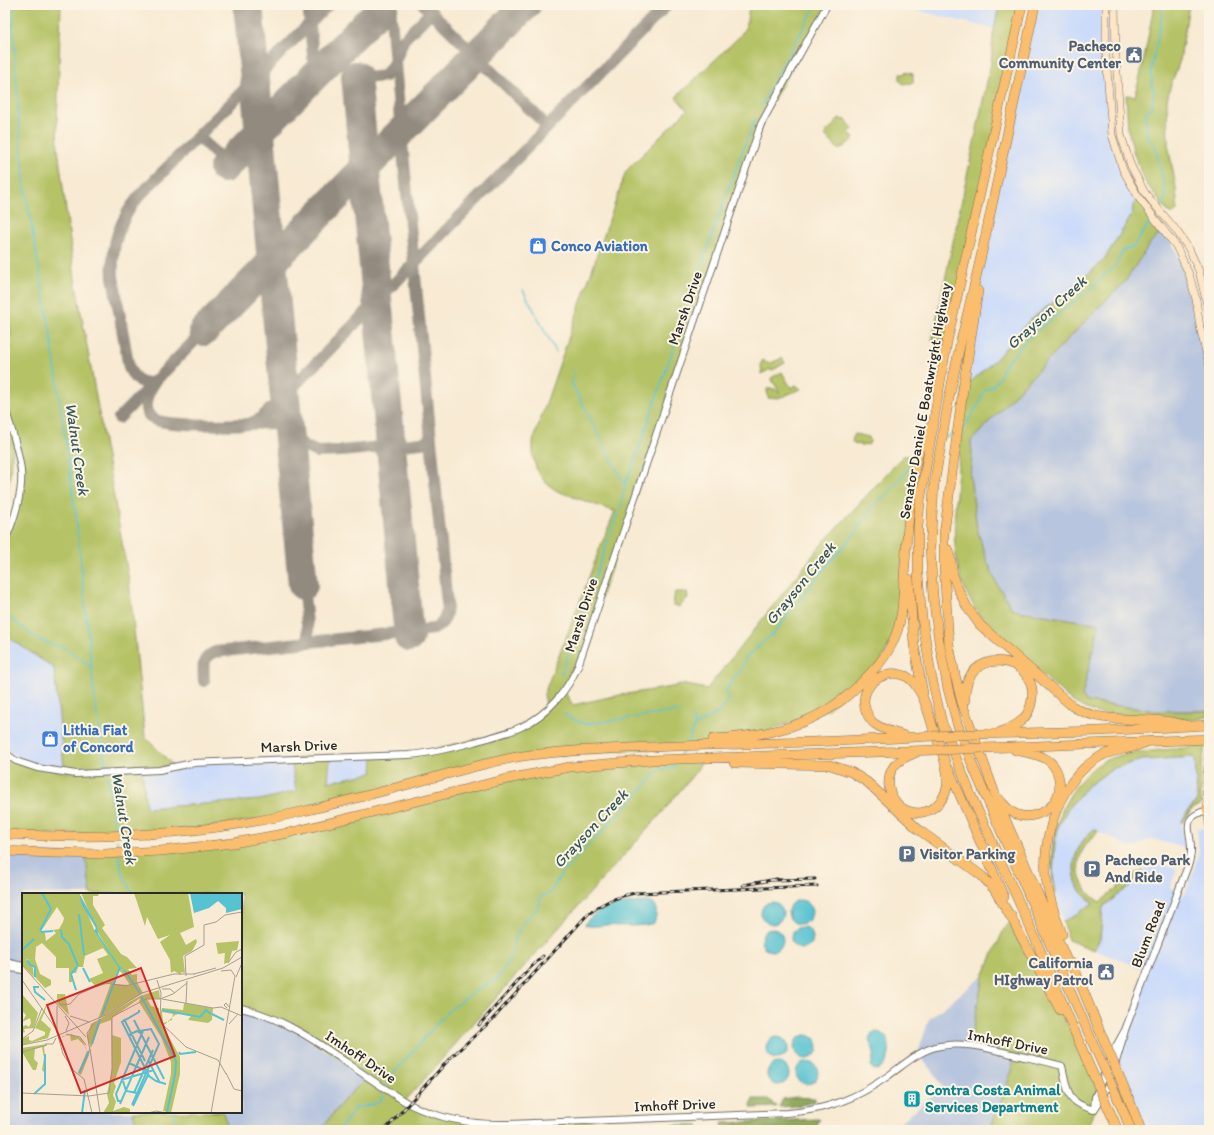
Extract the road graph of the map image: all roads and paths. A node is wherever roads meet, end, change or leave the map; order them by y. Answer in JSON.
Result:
{"nodes":[{"id":1,"x":827,"y":5,"type":"edge"},
{"id":2,"x":1022,"y":5,"type":"edge"},
{"id":3,"x":1035,"y":5,"type":"edge"},
{"id":4,"x":1106,"y":5,"type":"edge"},
{"id":5,"x":1116,"y":5,"type":"edge"},
{"id":6,"x":982,"y":252,"type":"junction"},
{"id":7,"x":1209,"y":313,"type":"edge"},
{"id":8,"x":1209,"y":364,"type":"edge"},
{"id":9,"x":5,"y":408,"type":"edge"},
{"id":10,"x":933,"y":423,"type":"junction"},
{"id":11,"x":948,"y":507,"type":"junction"},
{"id":12,"x":908,"y":514,"type":"junction"},
{"id":13,"x":5,"y":540,"type":"edge"},
{"id":14,"x":925,"y":704,"type":"junction"},
{"id":15,"x":967,"y":716,"type":"junction"},
{"id":16,"x":1206,"y":725,"type":"edge"},
{"id":17,"x":1189,"y":726,"type":"junction"},
{"id":18,"x":997,"y":734,"type":"junction"},
{"id":19,"x":909,"y":738,"type":"junction"},
{"id":20,"x":1205,"y":739,"type":"edge"},
{"id":21,"x":718,"y":741,"type":"junction"},
{"id":22,"x":1150,"y":741,"type":"junction"},
{"id":23,"x":1006,"y":747,"type":"junction"},
{"id":24,"x":1209,"y":749,"type":"edge"},
{"id":25,"x":921,"y":750,"type":"junction"},
{"id":26,"x":5,"y":753,"type":"edge"},
{"id":27,"x":700,"y":759,"type":"junction"},
{"id":28,"x":945,"y":761,"type":"junction"},
{"id":29,"x":994,"y":791,"type":"junction"},
{"id":30,"x":1208,"y":810,"type":"edge"},
{"id":31,"x":1209,"y":825,"type":"edge"},
{"id":32,"x":5,"y":834,"type":"edge"},
{"id":33,"x":5,"y":851,"type":"edge"},
{"id":34,"x":1013,"y":921,"type":"junction"},
{"id":35,"x":5,"y":962,"type":"edge"},
{"id":36,"x":22,"y":966,"type":"edge"},
{"id":37,"x":5,"y":967,"type":"edge"},
{"id":38,"x":1074,"y":969,"type":"junction"},
{"id":39,"x":22,"y":970,"type":"edge"},
{"id":40,"x":242,"y":1008,"type":"edge"},
{"id":41,"x":1088,"y":1063,"type":"junction"},
{"id":42,"x":1094,"y":1110,"type":"joint"},
{"id":43,"x":1118,"y":1130,"type":"edge"},
{"id":44,"x":1131,"y":1130,"type":"edge"},
{"id":45,"x":1141,"y":1130,"type":"edge"}],
"edges":[{"from":1,"to":26,"type":"street","name":"Marsh Drive"},
{"from":2,"to":10,"type":"highway","name":"Senator Daniel E Boatwright Highway"},
{"from":3,"to":6,"type":"highway","name":"Senator Daniel E Boatwright Highway"},
{"from":4,"to":8,"type":"main road"},
{"from":5,"to":7,"type":"main road"},
{"from":6,"to":11,"type":"highway"},
{"from":6,"to":44,"type":"highway","name":"Senator Daniel E Boatwright Highway","bridge":true},
{"from":9,"to":13,"type":"street"},
{"from":10,"to":12,"type":"highway"},
{"from":10,"to":41,"type":"highway","name":"Senator Daniel E Boatwright Highway"},
{"from":11,"to":15,"type":"highway"},
{"from":11,"to":17,"type":"highway"},
{"from":12,"to":14,"type":"highway"},
{"from":12,"to":21,"type":"highway"},
{"from":14,"to":19,"type":"highway"},
{"from":14,"to":28,"type":"highway"},
{"from":15,"to":18,"type":"highway"},
{"from":15,"to":29,"type":"highway"},
{"from":16,"to":17,"type":"highway"},
{"from":17,"to":18,"type":"highway"},
{"from":18,"to":19,"type":"highway","bridge":true},
{"from":19,"to":21,"type":"highway"},
{"from":20,"to":22,"type":"highway"},
{"from":21,"to":32,"type":"highway"},
{"from":22,"to":23,"type":"highway"},
{"from":22,"to":38,"type":"highway"},
{"from":23,"to":25,"type":"highway","bridge":true},
{"from":23,"to":29,"type":"highway"},
{"from":24,"to":30,"type":"main road"},
{"from":25,"to":27,"type":"highway"},
{"from":25,"to":28,"type":"highway"},
{"from":27,"to":33,"type":"highway"},
{"from":27,"to":34,"type":"highway"},
{"from":28,"to":34,"type":"highway"},
{"from":29,"to":38,"type":"highway"},
{"from":30,"to":31,"type":"main road"},
{"from":30,"to":42,"type":"street","name":"Blum Road"},
{"from":34,"to":41,"type":"highway"},
{"from":35,"to":36,"type":"street"},
{"from":37,"to":39,"type":"street"},
{"from":38,"to":45,"type":"highway","bridge":true},
{"from":40,"to":42,"type":"street","name":"Imhoff Drive"},
{"from":41,"to":43,"type":"highway","name":"Senator Daniel E Boatwright Highway","bridge":true}]}
